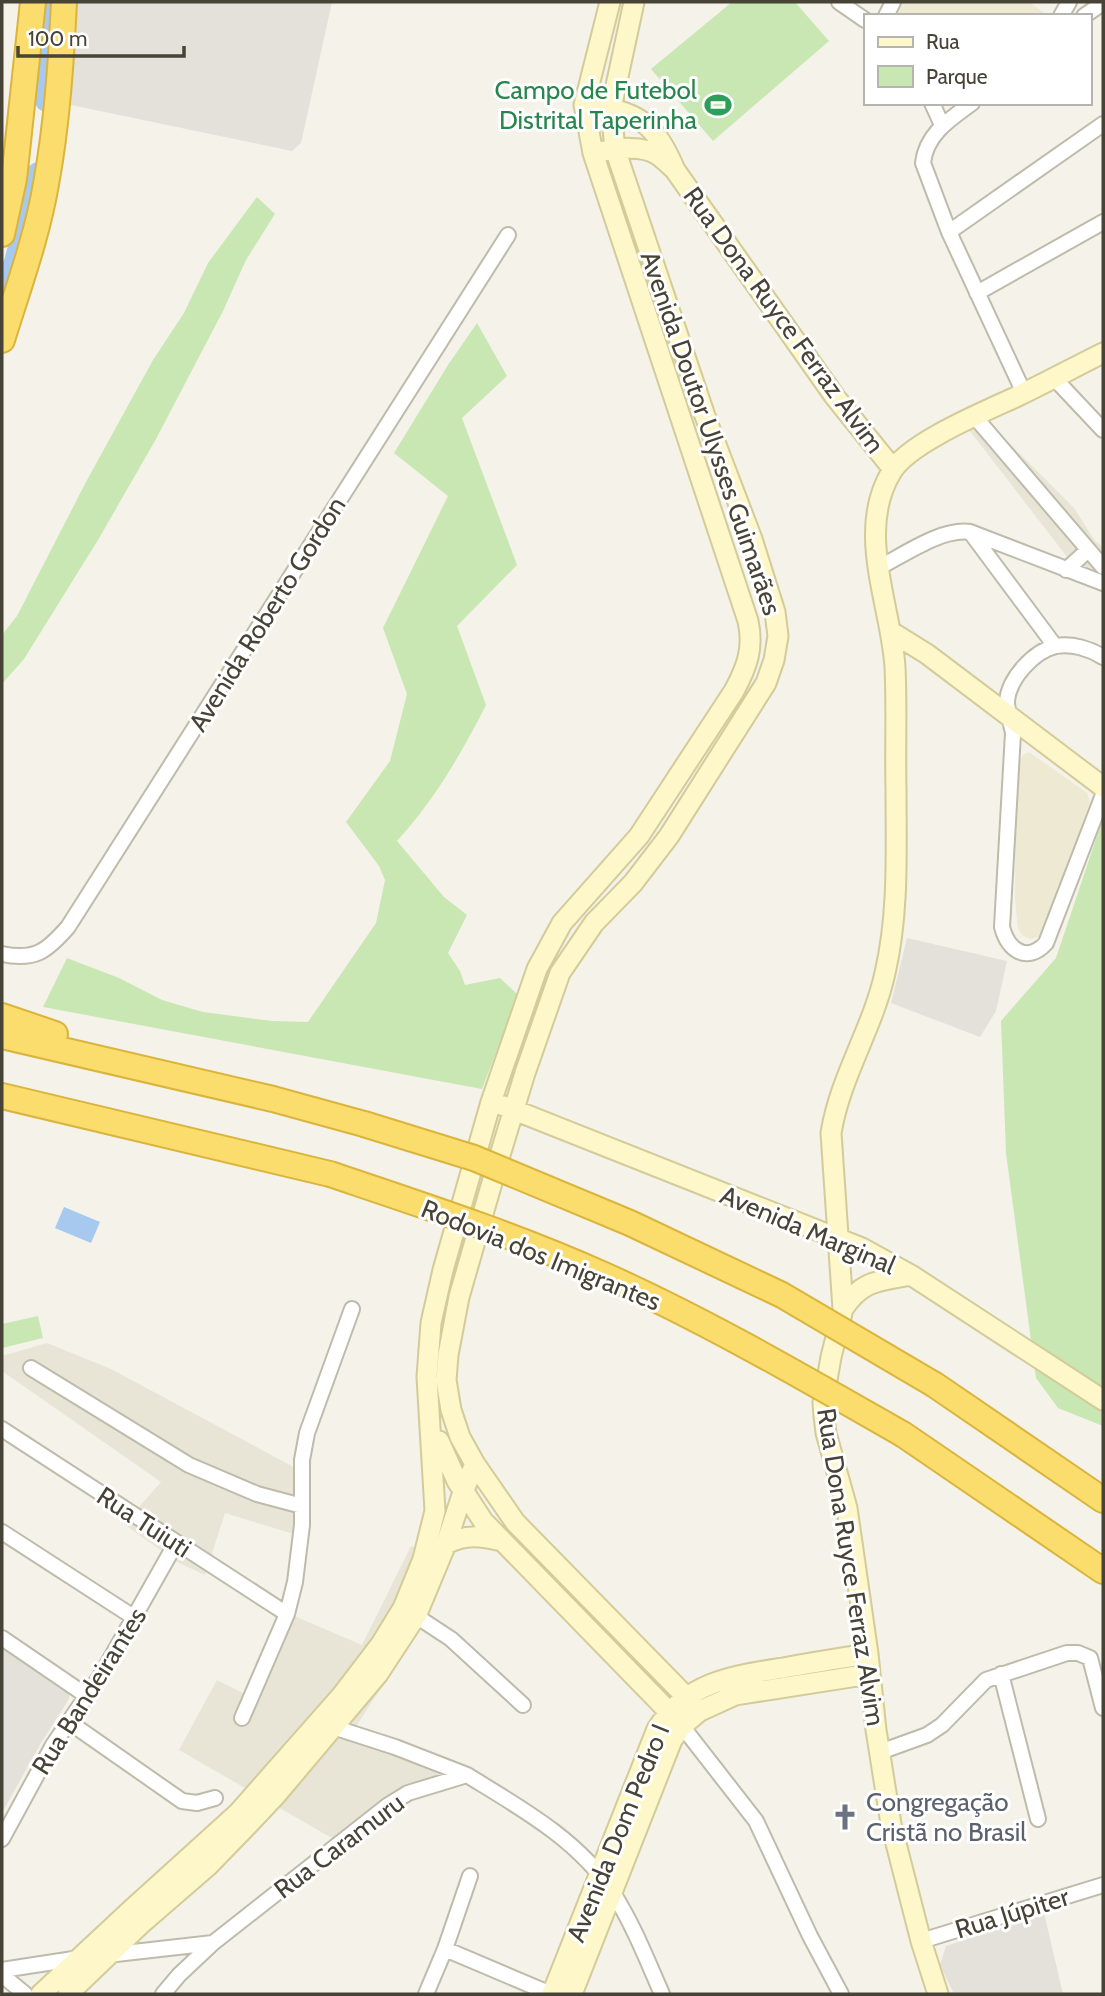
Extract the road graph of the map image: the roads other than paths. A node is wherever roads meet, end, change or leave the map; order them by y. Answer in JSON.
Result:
{"nodes":[{"id":1,"x":33,"y":2,"type":"edge"},
{"id":2,"x":64,"y":2,"type":"edge"},
{"id":3,"x":610,"y":2,"type":"edge"},
{"id":4,"x":634,"y":2,"type":"edge"},
{"id":5,"x":839,"y":2,"type":"edge"},
{"id":6,"x":1103,"y":3,"type":"edge"},
{"id":7,"x":1087,"y":14,"type":"edge"},
{"id":8,"x":864,"y":19,"type":"edge"},
{"id":9,"x":618,"y":77,"type":"junction"},
{"id":10,"x":933,"y":105,"type":"edge"},
{"id":11,"x":969,"y":105,"type":"edge"},
{"id":12,"x":584,"y":106,"type":"junction"},
{"id":13,"x":611,"y":109,"type":"junction"},
{"id":14,"x":636,"y":118,"type":"junction"},
{"id":15,"x":1103,"y":124,"type":"edge"},
{"id":16,"x":942,"y":125,"type":"junction"},
{"id":17,"x":11,"y":133,"type":"edge"},
{"id":18,"x":624,"y":149,"type":"junction"},
{"id":19,"x":593,"y":153,"type":"junction"},
{"id":20,"x":675,"y":170,"type":"junction"},
{"id":21,"x":1103,"y":222,"type":"edge"},
{"id":22,"x":949,"y":232,"type":"junction"},
{"id":23,"x":2,"y":234,"type":"edge"},
{"id":24,"x":508,"y":235,"type":"dead end"},
{"id":25,"x":977,"y":293,"type":"junction"},
{"id":26,"x":2,"y":340,"type":"edge"},
{"id":27,"x":1103,"y":353,"type":"edge"},
{"id":28,"x":1054,"y":378,"type":"junction"},
{"id":29,"x":1024,"y":393,"type":"junction"},
{"id":30,"x":975,"y":417,"type":"junction"},
{"id":31,"x":1103,"y":430,"type":"edge"},
{"id":32,"x":893,"y":469,"type":"junction"},
{"id":33,"x":700,"y":473,"type":"junction"},
{"id":34,"x":971,"y":532,"type":"junction"},
{"id":35,"x":752,"y":539,"type":"junction"},
{"id":36,"x":1088,"y":550,"type":"junction"},
{"id":37,"x":1103,"y":566,"type":"edge"},
{"id":38,"x":878,"y":568,"type":"junction"},
{"id":39,"x":1066,"y":570,"type":"junction"},
{"id":40,"x":1103,"y":583,"type":"edge"},
{"id":41,"x":890,"y":631,"type":"junction"},
{"id":42,"x":1055,"y":646,"type":"junction"},
{"id":43,"x":1103,"y":657,"type":"edge"},
{"id":44,"x":936,"y":663,"type":"junction"},
{"id":45,"x":895,"y":667,"type":"junction"},
{"id":46,"x":1010,"y":717,"type":"junction"},
{"id":47,"x":1103,"y":787,"type":"edge"},
{"id":48,"x":1103,"y":794,"type":"edge"},
{"id":49,"x":639,"y":836,"type":"junction"},
{"id":50,"x":609,"y":907,"type":"junction"},
{"id":51,"x":575,"y":908,"type":"junction"},
{"id":52,"x":2,"y":954,"type":"edge"},
{"id":53,"x":558,"y":980,"type":"junction"},
{"id":54,"x":2,"y":1016,"type":"edge"},
{"id":55,"x":2,"y":1036,"type":"edge"},
{"id":56,"x":199,"y":1082,"type":"junction"},
{"id":57,"x":2,"y":1096,"type":"edge"},
{"id":58,"x":491,"y":1102,"type":"junction"},
{"id":59,"x":513,"y":1109,"type":"junction"},
{"id":60,"x":839,"y":1240,"type":"junction"},
{"id":61,"x":911,"y":1275,"type":"junction"},
{"id":62,"x":352,"y":1309,"type":"dead end"},
{"id":63,"x":843,"y":1309,"type":"junction"},
{"id":64,"x":31,"y":1368,"type":"dead end"},
{"id":65,"x":1103,"y":1401,"type":"edge"},
{"id":66,"x":431,"y":1416,"type":"junction"},
{"id":67,"x":2,"y":1429,"type":"edge"},
{"id":68,"x":475,"y":1464,"type":"junction"},
{"id":69,"x":463,"y":1492,"type":"junction"},
{"id":70,"x":1103,"y":1500,"type":"edge"},
{"id":71,"x":302,"y":1506,"type":"junction"},
{"id":72,"x":2,"y":1532,"type":"edge"},
{"id":73,"x":502,"y":1541,"type":"junction"},
{"id":74,"x":176,"y":1543,"type":"junction"},
{"id":75,"x":446,"y":1544,"type":"junction"},
{"id":76,"x":1103,"y":1571,"type":"edge"},
{"id":77,"x":287,"y":1615,"type":"junction"},
{"id":78,"x":416,"y":1616,"type":"junction"},
{"id":79,"x":135,"y":1619,"type":"junction"},
{"id":80,"x":2,"y":1638,"type":"edge"},
{"id":81,"x":868,"y":1654,"type":"junction"},
{"id":82,"x":870,"y":1674,"type":"junction"},
{"id":83,"x":1001,"y":1674,"type":"junction"},
{"id":84,"x":87,"y":1696,"type":"junction"},
{"id":85,"x":693,"y":1704,"type":"junction"},
{"id":86,"x":523,"y":1705,"type":"dead end"},
{"id":87,"x":1103,"y":1708,"type":"edge"},
{"id":88,"x":668,"y":1712,"type":"junction"},
{"id":89,"x":242,"y":1718,"type":"dead end"},
{"id":90,"x":69,"y":1722,"type":"junction"},
{"id":91,"x":682,"y":1726,"type":"junction"},
{"id":92,"x":333,"y":1727,"type":"junction"},
{"id":93,"x":880,"y":1752,"type":"junction"},
{"id":94,"x":467,"y":1775,"type":"junction"},
{"id":95,"x":215,"y":1798,"type":"dead end"},
{"id":96,"x":1038,"y":1819,"type":"dead end"},
{"id":97,"x":2,"y":1839,"type":"edge"},
{"id":98,"x":599,"y":1875,"type":"junction"},
{"id":99,"x":470,"y":1876,"type":"dead end"},
{"id":100,"x":1103,"y":1885,"type":"edge"},
{"id":101,"x":612,"y":1892,"type":"junction"},
{"id":102,"x":921,"y":1941,"type":"junction"},
{"id":103,"x":213,"y":1943,"type":"junction"},
{"id":104,"x":445,"y":1949,"type":"junction"},
{"id":105,"x":109,"y":1954,"type":"junction"},
{"id":106,"x":81,"y":1958,"type":"junction"},
{"id":107,"x":2,"y":1970,"type":"edge"},
{"id":108,"x":2,"y":1975,"type":"edge"},
{"id":109,"x":25,"y":1994,"type":"edge"},
{"id":110,"x":41,"y":1994,"type":"edge"},
{"id":111,"x":68,"y":1994,"type":"edge"},
{"id":112,"x":163,"y":1994,"type":"edge"},
{"id":113,"x":426,"y":1994,"type":"edge"},
{"id":114,"x":552,"y":1994,"type":"edge"},
{"id":115,"x":572,"y":1994,"type":"edge"},
{"id":116,"x":662,"y":1994,"type":"edge"},
{"id":117,"x":841,"y":1994,"type":"edge"},
{"id":118,"x":938,"y":1994,"type":"edge"}],
"edges":[{"from":1,"to":17,"type":"highway"},
{"from":2,"to":26,"type":"highway"},
{"from":3,"to":12,"type":"main road","name":"Avenida Doutor Ulysses Guimarães"},
{"from":4,"to":9,"type":"main road","name":"Avenida Doutor Ulysses Guimarães"},
{"from":5,"to":8,"type":"street"},
{"from":6,"to":7,"type":"street"},
{"from":9,"to":13,"type":"main road","name":"Avenida Doutor Ulysses Guimarães"},
{"from":9,"to":14,"type":"main road"},
{"from":10,"to":16,"type":"street"},
{"from":11,"to":16,"type":"street"},
{"from":12,"to":13,"type":"main road"},
{"from":12,"to":19,"type":"main road","name":"Avenida Doutor Ulysses Guimarães"},
{"from":13,"to":14,"type":"main road"},
{"from":13,"to":18,"type":"main road","name":"Avenida Doutor Ulysses Guimarães"},
{"from":14,"to":18,"type":"main road"},
{"from":14,"to":20,"type":"main road","name":"Rua Dona Ruyce Ferraz Alvim"},
{"from":15,"to":22,"type":"street"},
{"from":16,"to":22,"type":"street"},
{"from":17,"to":23,"type":"highway"},
{"from":18,"to":19,"type":"main road"},
{"from":18,"to":20,"type":"main road","name":"Rua Dona Ruyce Ferraz Alvim"},
{"from":18,"to":35,"type":"main road","name":"Avenida Doutor Ulysses Guimarães"},
{"from":19,"to":33,"type":"main road","name":"Avenida Doutor Ulysses Guimarães"},
{"from":20,"to":32,"type":"main road","name":"Rua Dona Ruyce Ferraz Alvim"},
{"from":21,"to":25,"type":"street"},
{"from":22,"to":25,"type":"street"},
{"from":24,"to":52,"type":"street","name":"Avenida Roberto Gordon"},
{"from":25,"to":29,"type":"street"},
{"from":27,"to":28,"type":"main road"},
{"from":28,"to":29,"type":"main road"},
{"from":28,"to":31,"type":"street"},
{"from":29,"to":30,"type":"main road"},
{"from":30,"to":32,"type":"main road"},
{"from":30,"to":36,"type":"street"},
{"from":32,"to":38,"type":"main road","name":"Rua Dona Ruyce Ferraz Alvim"},
{"from":33,"to":35,"type":"main road"},
{"from":33,"to":49,"type":"main road","name":"Avenida Doutor Ulysses Guimarães"},
{"from":34,"to":38,"type":"street"},
{"from":34,"to":39,"type":"street"},
{"from":34,"to":42,"type":"street"},
{"from":35,"to":50,"type":"main road","name":"Avenida Doutor Ulysses Guimarães"},
{"from":36,"to":37,"type":"street"},
{"from":36,"to":39,"type":"street"},
{"from":38,"to":41,"type":"main road","name":"Rua Dona Ruyce Ferraz Alvim"},
{"from":39,"to":40,"type":"street"},
{"from":41,"to":44,"type":"main road"},
{"from":41,"to":45,"type":"main road","name":"Rua Dona Ruyce Ferraz Alvim"},
{"from":42,"to":43,"type":"street"},
{"from":42,"to":46,"type":"street"},
{"from":44,"to":45,"type":"main road"},
{"from":44,"to":46,"type":"main road"},
{"from":45,"to":60,"type":"main road","name":"Rua Dona Ruyce Ferraz Alvim"},
{"from":46,"to":47,"type":"main road"},
{"from":46,"to":48,"type":"street"},
{"from":49,"to":50,"type":"main road"},
{"from":49,"to":51,"type":"main road","name":"Avenida Doutor Ulysses Guimarães"},
{"from":50,"to":53,"type":"main road","name":"Avenida Doutor Ulysses Guimarães"},
{"from":51,"to":53,"type":"main road"},
{"from":51,"to":58,"type":"main road","name":"Avenida Doutor Ulysses Guimarães"},
{"from":53,"to":59,"type":"main road","name":"Avenida Doutor Ulysses Guimarães"},
{"from":54,"to":56,"type":"highway"},
{"from":55,"to":56,"type":"highway"},
{"from":56,"to":70,"type":"highway","bridge":true},
{"from":57,"to":76,"type":"highway","name":"Rodovia dos Imigrantes","bridge":true},
{"from":58,"to":59,"type":"main road","name":"Avenida Marginal"},
{"from":58,"to":66,"type":"main road","name":"Avenida Doutor Ulysses Guimarães"},
{"from":59,"to":60,"type":"main road","name":"Avenida Marginal"},
{"from":59,"to":68,"type":"main road","name":"Avenida Doutor Ulysses Guimarães"},
{"from":60,"to":61,"type":"main road","name":"Avenida Marginal"},
{"from":60,"to":63,"type":"main road","name":"Rua Dona Ruyce Ferraz Alvim"},
{"from":61,"to":63,"type":"main road"},
{"from":61,"to":65,"type":"main road","name":"Avenida Marginal"},
{"from":62,"to":71,"type":"street"},
{"from":63,"to":81,"type":"main road","name":"Rua Dona Ruyce Ferraz Alvim"},
{"from":64,"to":71,"type":"street"},
{"from":66,"to":69,"type":"main road","name":"Avenida Doutor Ulysses Guimarães"},
{"from":66,"to":106,"type":"main road","name":"Avenida Doutor Ulysses Guimarães"},
{"from":67,"to":74,"type":"street","name":"Rua Tuiuti"},
{"from":68,"to":69,"type":"main road"},
{"from":68,"to":85,"type":"main road","name":"Avenida Doutor Ulysses Guimarães"},
{"from":69,"to":73,"type":"main road","name":"Avenida Doutor Ulysses Guimarães"},
{"from":69,"to":75,"type":"main road"},
{"from":71,"to":77,"type":"street"},
{"from":72,"to":79,"type":"street"},
{"from":73,"to":75,"type":"main road"},
{"from":73,"to":88,"type":"main road","name":"Avenida Doutor Ulysses Guimarães"},
{"from":74,"to":77,"type":"street","name":"Rua Tuiuti"},
{"from":74,"to":79,"type":"street","name":"Rua Bandeirantes"},
{"from":75,"to":78,"type":"main road"},
{"from":77,"to":89,"type":"street"},
{"from":78,"to":86,"type":"street"},
{"from":78,"to":92,"type":"main road"},
{"from":79,"to":84,"type":"street","name":"Rua Bandeirantes"},
{"from":80,"to":84,"type":"street"},
{"from":81,"to":82,"type":"main road","name":"Rua Dona Ruyce Ferraz Alvim"},
{"from":81,"to":85,"type":"main road","name":"Avenida Dom Pedro I"},
{"from":82,"to":85,"type":"main road","name":"Avenida Dom Pedro I"},
{"from":82,"to":93,"type":"main road","name":"Rua Dona Ruyce Ferraz Alvim"},
{"from":83,"to":87,"type":"street"},
{"from":83,"to":93,"type":"street"},
{"from":83,"to":96,"type":"street"},
{"from":84,"to":90,"type":"street","name":"Rua Bandeirantes"},
{"from":85,"to":88,"type":"main road","name":"Avenida Dom Pedro I"},
{"from":85,"to":91,"type":"main road","name":"Avenida Dom Pedro I"},
{"from":88,"to":91,"type":"main road","name":"Avenida Doutor Ulysses Guimarães"},
{"from":88,"to":98,"type":"main road","name":"Avenida Dom Pedro I"},
{"from":90,"to":95,"type":"street"},
{"from":90,"to":97,"type":"street","name":"Rua Bandeirantes"},
{"from":91,"to":101,"type":"main road","name":"Avenida Dom Pedro I"},
{"from":91,"to":117,"type":"street"},
{"from":92,"to":94,"type":"street"},
{"from":92,"to":105,"type":"main road"},
{"from":93,"to":102,"type":"main road","name":"Rua Dona Ruyce Ferraz Alvim"},
{"from":94,"to":98,"type":"street"},
{"from":94,"to":103,"type":"street","name":"Rua Caramuru"},
{"from":98,"to":101,"type":"street"},
{"from":98,"to":114,"type":"main road","name":"Avenida Dom Pedro I"},
{"from":99,"to":104,"type":"street"},
{"from":100,"to":102,"type":"street","name":"Rua Júpiter"},
{"from":101,"to":115,"type":"main road","name":"Avenida Dom Pedro I"},
{"from":101,"to":116,"type":"street"},
{"from":102,"to":118,"type":"main road","name":"Rua Dona Ruyce Ferraz Alvim"},
{"from":103,"to":105,"type":"street"},
{"from":103,"to":112,"type":"street","name":"Rua Caramuru"},
{"from":104,"to":113,"type":"street"},
{"from":104,"to":114,"type":"street"},
{"from":105,"to":106,"type":"street"},
{"from":105,"to":111,"type":"main road"},
{"from":106,"to":107,"type":"street"},
{"from":106,"to":110,"type":"main road","name":"Avenida Doutor Ulysses Guimarães"},
{"from":108,"to":109,"type":"street"}]}
